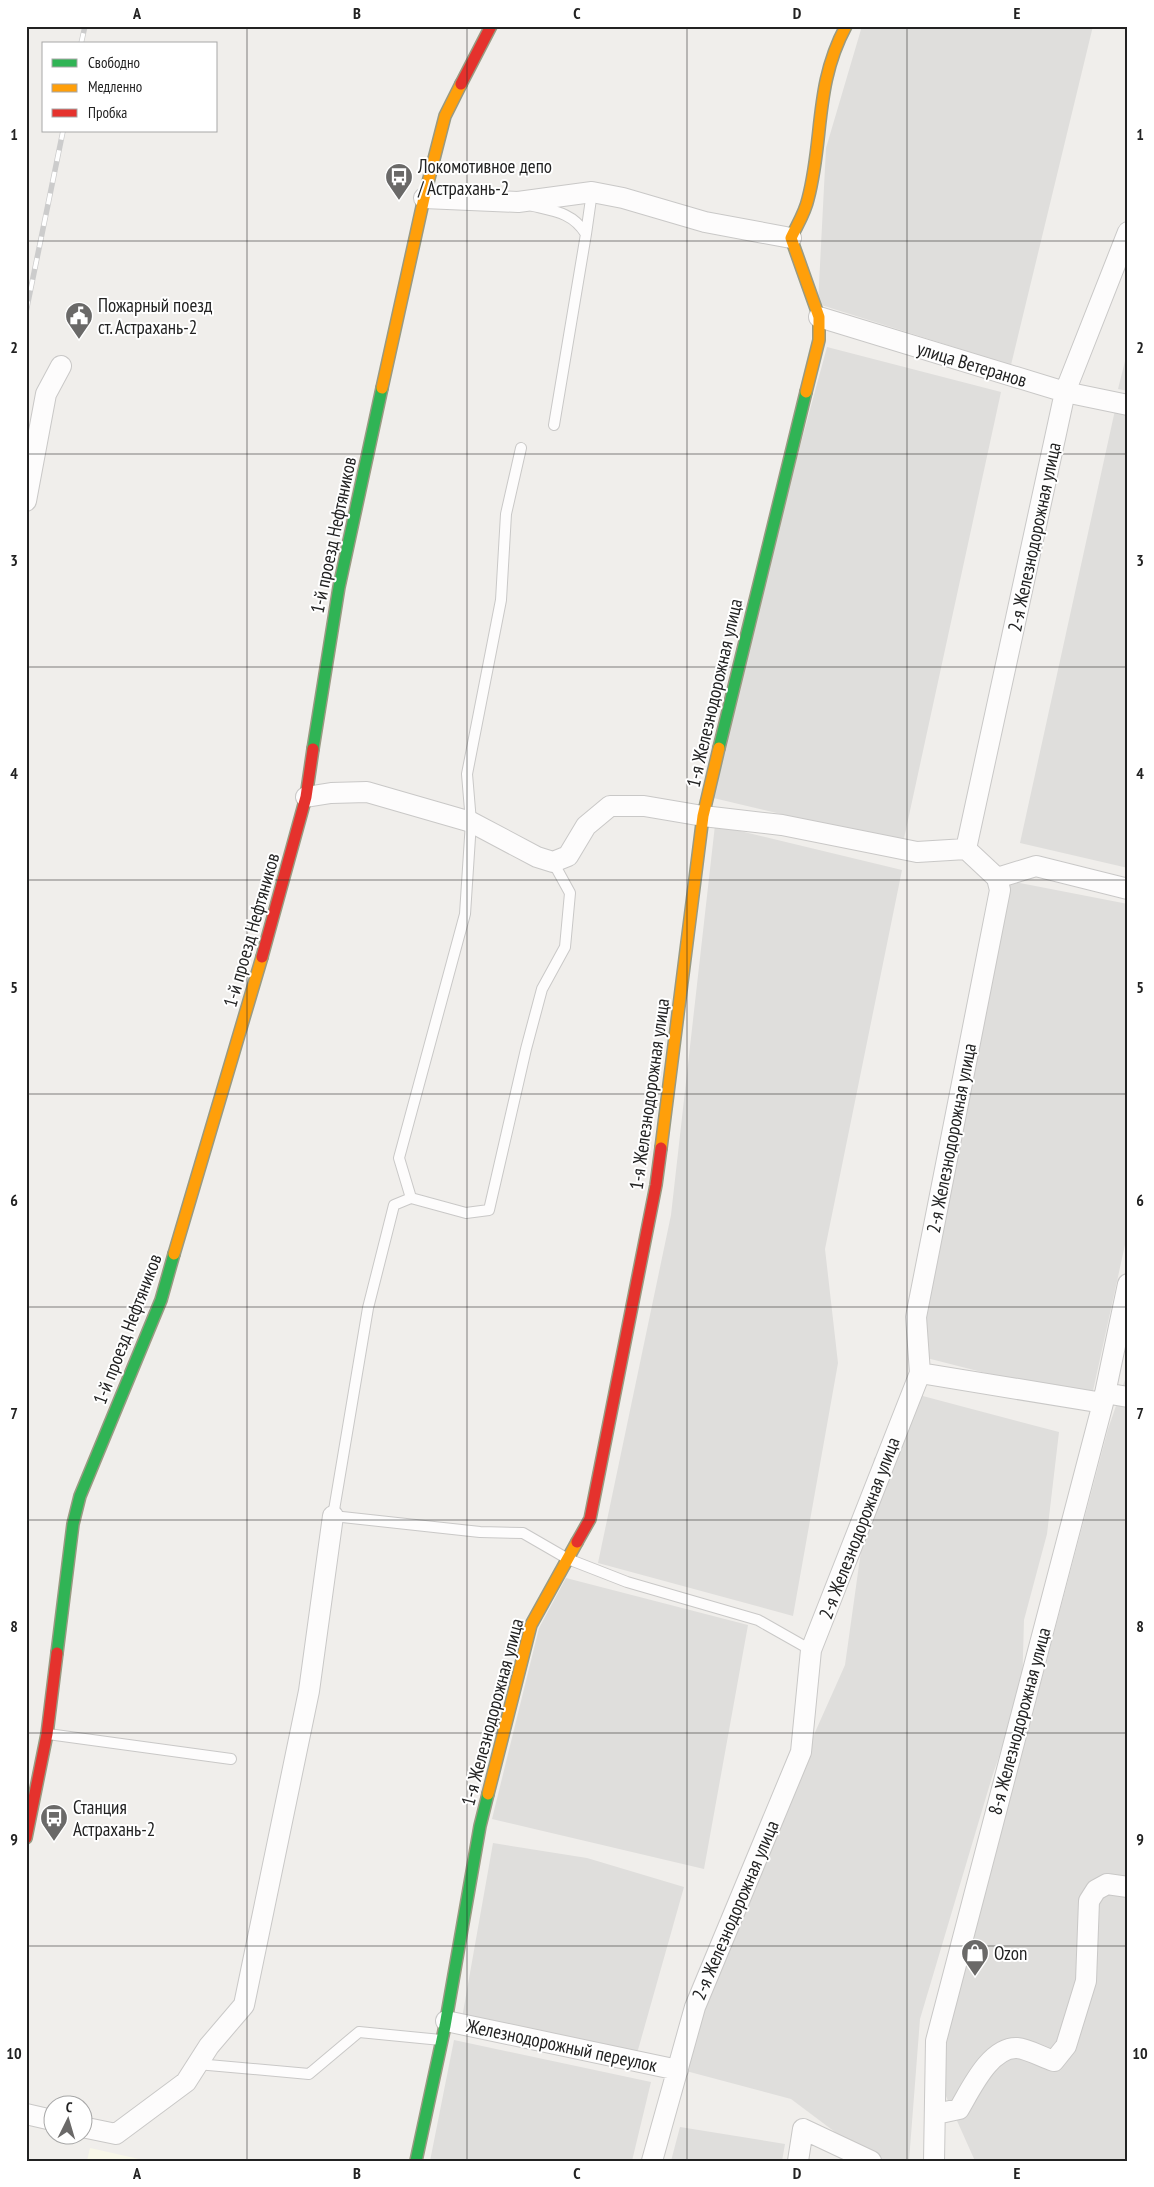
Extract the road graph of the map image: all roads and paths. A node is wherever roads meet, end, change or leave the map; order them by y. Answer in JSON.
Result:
{"nodes":[{"id":1,"x":492,"y":26,"type":"edge"},
{"id":2,"x":846,"y":26,"type":"edge"},
{"id":3,"x":592,"y":192,"type":"junction"},
{"id":4,"x":424,"y":198,"type":"junction"},
{"id":5,"x":518,"y":202,"type":"junction"},
{"id":6,"x":1128,"y":232,"type":"edge"},
{"id":7,"x":586,"y":234,"type":"junction"},
{"id":8,"x":791,"y":238,"type":"junction"},
{"id":9,"x":819,"y":317,"type":"junction"},
{"id":10,"x":61,"y":366,"type":"dead end"},
{"id":11,"x":1065,"y":392,"type":"junction"},
{"id":12,"x":1128,"y":405,"type":"edge"},
{"id":13,"x":554,"y":425,"type":"dead end"},
{"id":14,"x":521,"y":448,"type":"dead end"},
{"id":15,"x":26,"y":500,"type":"edge"},
{"id":16,"x":306,"y":797,"type":"junction"},
{"id":17,"x":703,"y":816,"type":"junction"},
{"id":18,"x":471,"y":822,"type":"junction"},
{"id":19,"x":966,"y":849,"type":"junction"},
{"id":20,"x":554,"y":862,"type":"junction"},
{"id":21,"x":997,"y":878,"type":"junction"},
{"id":22,"x":1128,"y":889,"type":"edge"},
{"id":23,"x":411,"y":1198,"type":"junction"},
{"id":24,"x":1128,"y":1284,"type":"edge"},
{"id":25,"x":920,"y":1373,"type":"junction"},
{"id":26,"x":1128,"y":1396,"type":"edge"},
{"id":27,"x":1104,"y":1398,"type":"junction"},
{"id":28,"x":333,"y":1516,"type":"junction"},
{"id":29,"x":568,"y":1559,"type":"junction"},
{"id":30,"x":811,"y":1650,"type":"junction"},
{"id":31,"x":47,"y":1734,"type":"junction"},
{"id":32,"x":231,"y":1759,"type":"dead end"},
{"id":33,"x":26,"y":1838,"type":"edge"},
{"id":34,"x":1128,"y":1887,"type":"edge"},
{"id":35,"x":444,"y":2030,"type":"junction"},
{"id":36,"x":197,"y":2064,"type":"junction"},
{"id":37,"x":678,"y":2070,"type":"junction"},
{"id":38,"x":26,"y":2114,"type":"edge"},
{"id":39,"x":936,"y":2114,"type":"junction"},
{"id":40,"x":42,"y":2118,"type":"edge"},
{"id":41,"x":92,"y":2128,"type":"edge"},
{"id":42,"x":416,"y":2161,"type":"edge"},
{"id":43,"x":652,"y":2161,"type":"edge"},
{"id":44,"x":798,"y":2161,"type":"edge"},
{"id":45,"x":871,"y":2161,"type":"edge"},
{"id":46,"x":934,"y":2161,"type":"edge"}],
"edges":[{"from":1,"to":4,"type":"street","name":"1-й проезд Нефтяников"},
{"from":2,"to":8,"type":"street"},
{"from":3,"to":5,"type":"street"},
{"from":3,"to":7,"type":"lane"},
{"from":3,"to":8,"type":"street"},
{"from":4,"to":5,"type":"street"},
{"from":4,"to":16,"type":"street","name":"1-й проезд Нефтяников"},
{"from":5,"to":7,"type":"lane"},
{"from":6,"to":11,"type":"street","name":"2-я Железнодорожная улица"},
{"from":7,"to":13,"type":"lane"},
{"from":8,"to":9,"type":"street","name":"1-я Железнодорожная улица"},
{"from":9,"to":11,"type":"street","name":"улица Ветеранов"},
{"from":9,"to":17,"type":"street","name":"1-я Железнодорожная улица"},
{"from":10,"to":15,"type":"street"},
{"from":11,"to":12,"type":"street","name":"улица Ветеранов"},
{"from":11,"to":19,"type":"street","name":"2-я Железнодорожная улица"},
{"from":14,"to":18,"type":"lane"},
{"from":16,"to":18,"type":"street"},
{"from":16,"to":31,"type":"street","name":"1-й проезд Нефтяников"},
{"from":17,"to":19,"type":"street"},
{"from":17,"to":20,"type":"street"},
{"from":17,"to":29,"type":"street","name":"1-я Железнодорожная улица"},
{"from":18,"to":20,"type":"street"},
{"from":18,"to":23,"type":"lane"},
{"from":19,"to":21,"type":"street"},
{"from":20,"to":23,"type":"lane"},
{"from":21,"to":22,"type":"street"},
{"from":21,"to":25,"type":"street","name":"2-я Железнодорожная улица"},
{"from":23,"to":28,"type":"lane"},
{"from":24,"to":27,"type":"street","name":"8-я Железнодорожная улица"},
{"from":25,"to":27,"type":"street"},
{"from":25,"to":30,"type":"street","name":"2-я Железнодорожная улица"},
{"from":26,"to":27,"type":"street"},
{"from":27,"to":39,"type":"street","name":"8-я Железнодорожная улица"},
{"from":28,"to":29,"type":"lane"},
{"from":28,"to":36,"type":"street"},
{"from":29,"to":30,"type":"lane"},
{"from":29,"to":35,"type":"street","name":"1-я Железнодорожная улица"},
{"from":30,"to":37,"type":"street","name":"2-я Железнодорожная улица"},
{"from":31,"to":32,"type":"lane"},
{"from":31,"to":33,"type":"street","name":"1-й проезд Нефтяников"},
{"from":34,"to":39,"type":"street"},
{"from":35,"to":36,"type":"lane"},
{"from":35,"to":37,"type":"street","name":"Железнодорожный переулок"},
{"from":35,"to":42,"type":"street","name":"1-я Железнодорожная улица"},
{"from":36,"to":41,"type":"street"},
{"from":37,"to":43,"type":"street","name":"2-я Железнодорожная улица"},
{"from":38,"to":40,"type":"street"},
{"from":39,"to":46,"type":"street","name":"8-я Железнодорожная улица"},
{"from":44,"to":45,"type":"street"}]}
